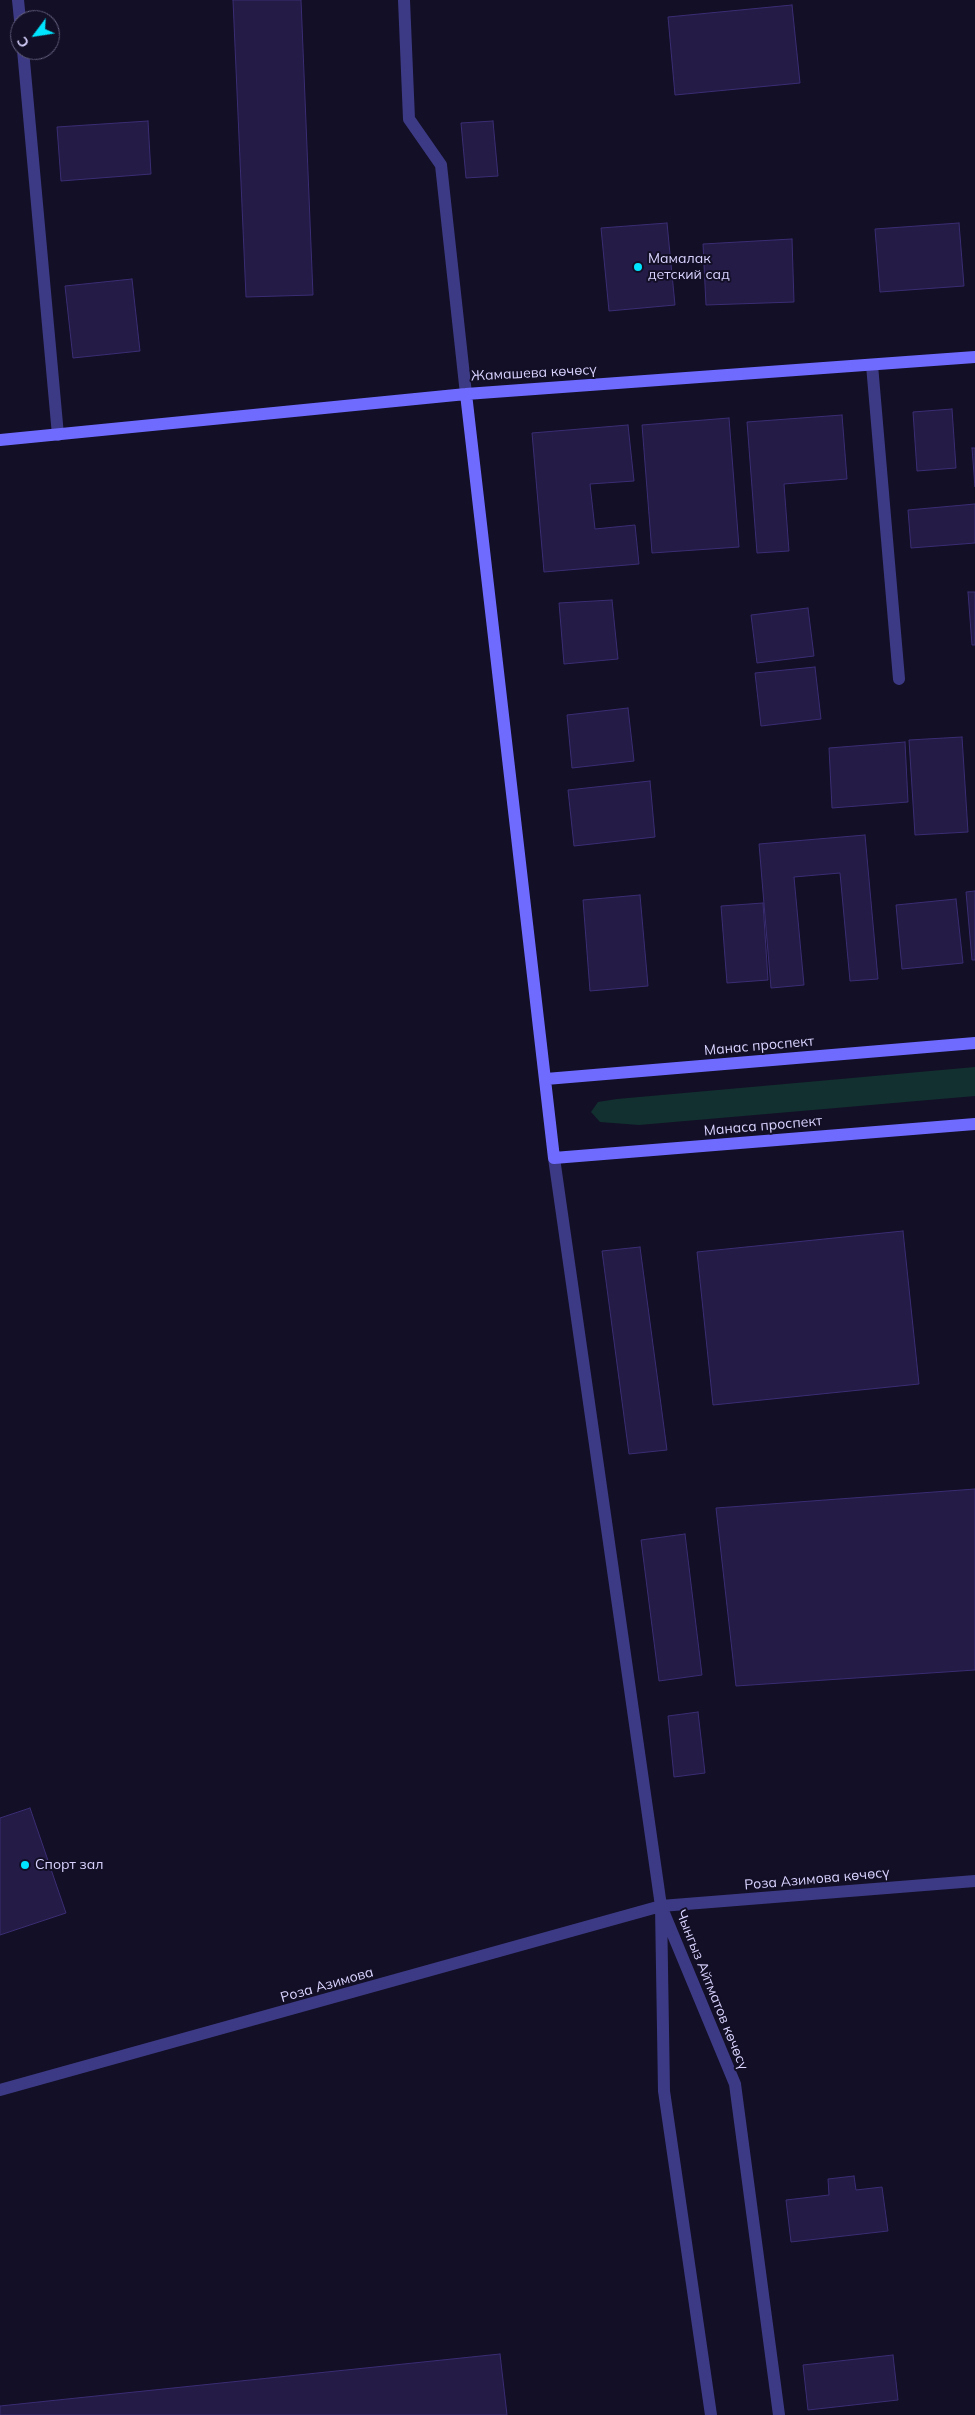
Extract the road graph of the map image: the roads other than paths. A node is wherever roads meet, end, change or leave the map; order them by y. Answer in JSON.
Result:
{"nodes":[{"id":1,"x":404,"y":0,"type":"edge"},
{"id":2,"x":24,"y":60,"type":"edge"},
{"id":3,"x":975,"y":357,"type":"edge"},
{"id":4,"x":872,"y":365,"type":"junction"},
{"id":5,"x":466,"y":394,"type":"junction"},
{"id":6,"x":58,"y":435,"type":"junction"},
{"id":7,"x":0,"y":440,"type":"edge"},
{"id":8,"x":899,"y":679,"type":"dead end"},
{"id":9,"x":975,"y":1043,"type":"edge"},
{"id":10,"x":546,"y":1079,"type":"junction"},
{"id":11,"x":975,"y":1124,"type":"edge"},
{"id":12,"x":554,"y":1158,"type":"junction"},
{"id":13,"x":975,"y":1881,"type":"edge"},
{"id":14,"x":661,"y":1906,"type":"junction"},
{"id":15,"x":0,"y":2090,"type":"edge"},
{"id":16,"x":711,"y":2415,"type":"edge"},
{"id":17,"x":779,"y":2415,"type":"edge"}],
"edges":[{"from":1,"to":5,"type":"street","name":"Жамашева көчөсү"},
{"from":2,"to":6,"type":"street"},
{"from":3,"to":4,"type":"main road","name":"Жамашева көчөсү"},
{"from":4,"to":5,"type":"main road","name":"Жамашева көчөсү"},
{"from":4,"to":8,"type":"street"},
{"from":5,"to":6,"type":"main road"},
{"from":5,"to":10,"type":"main road"},
{"from":6,"to":7,"type":"main road"},
{"from":9,"to":10,"type":"main road","name":"Манас проспект"},
{"from":10,"to":12,"type":"main road"},
{"from":11,"to":12,"type":"main road","name":"Манаса проспект"},
{"from":12,"to":14,"type":"street"},
{"from":13,"to":14,"type":"street","name":"Роза Азимова көчөсү"},
{"from":14,"to":15,"type":"street","name":"Роза Азимова"},
{"from":14,"to":16,"type":"street","name":"Чынгыз Айтматов көчөсү"},
{"from":14,"to":17,"type":"street","name":"Чынгыз Айтматов көчөсү"}]}
